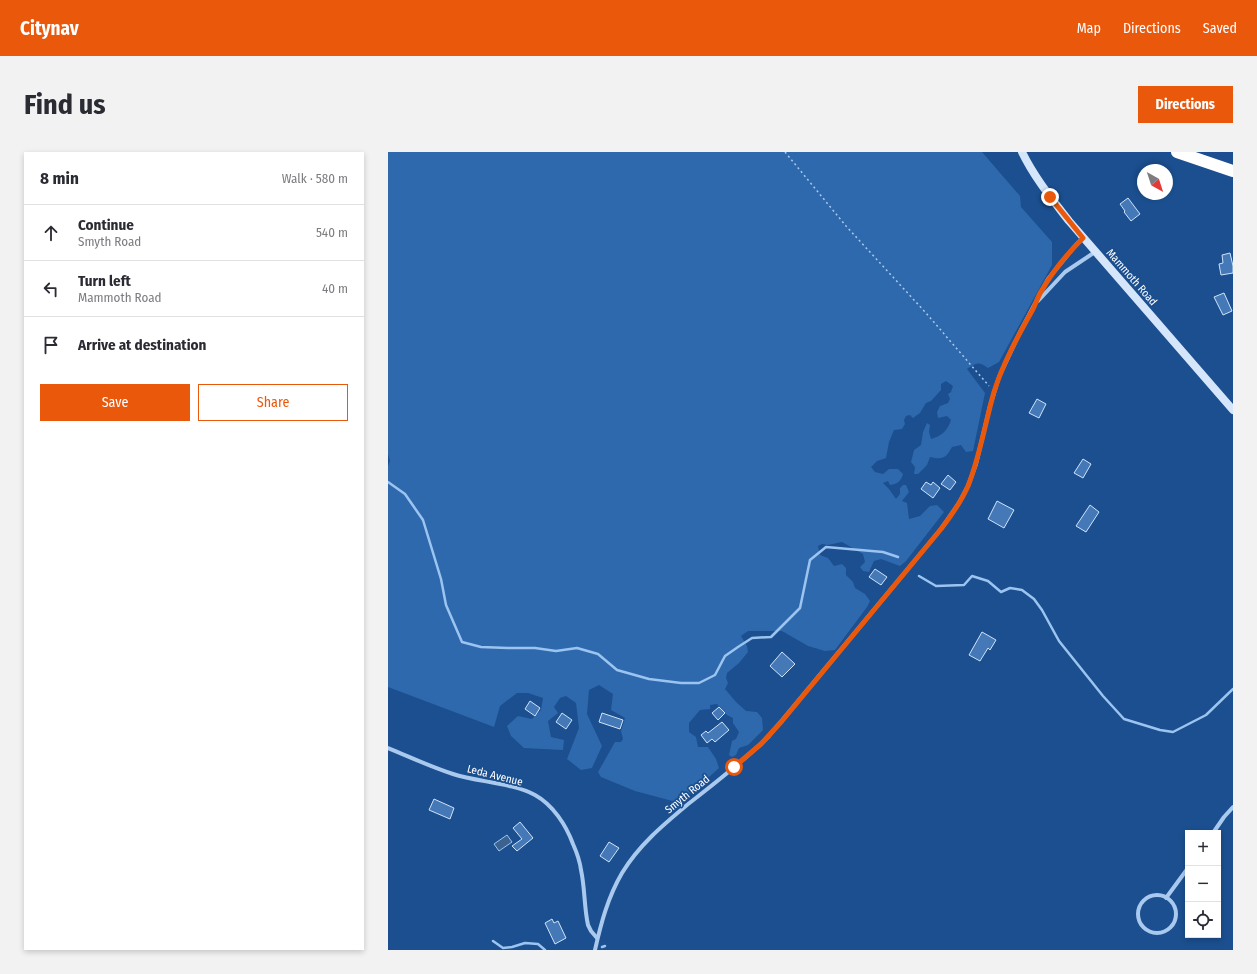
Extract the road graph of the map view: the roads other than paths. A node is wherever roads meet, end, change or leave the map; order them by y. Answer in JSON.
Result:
{"nodes":[{"id":1,"x":1022,"y":152,"type":"edge"},
{"id":2,"x":1177,"y":152,"type":"edge"},
{"id":3,"x":1233,"y":171,"type":"edge"},
{"id":4,"x":1083,"y":238,"type":"junction"},
{"id":5,"x":1095,"y":252,"type":"junction"},
{"id":6,"x":1036,"y":304,"type":"junction"},
{"id":7,"x":1233,"y":410,"type":"edge"},
{"id":8,"x":388,"y":748,"type":"edge"},
{"id":9,"x":1233,"y":807,"type":"edge"},
{"id":10,"x":1215,"y":830,"type":"edge"},
{"id":11,"x":1185,"y":872,"type":"edge"},
{"id":12,"x":1166,"y":898,"type":"junction"},
{"id":13,"x":598,"y":938,"type":"junction"},
{"id":14,"x":595,"y":950,"type":"edge"}],
"edges":[{"from":1,"to":4,"type":"main road","name":"Mammoth Road"},
{"from":2,"to":3,"type":"highway"},
{"from":4,"to":5,"type":"main road","name":"Mammoth Road"},
{"from":4,"to":6,"type":"street","name":"Smyth Road"},
{"from":5,"to":6,"type":"street","name":"Smyth Road"},
{"from":5,"to":7,"type":"main road","name":"Mammoth Road"},
{"from":6,"to":13,"type":"street","name":"Smyth Road"},
{"from":8,"to":13,"type":"street","name":"Leda Avenue"},
{"from":9,"to":10,"type":"street"},
{"from":11,"to":12,"type":"street"},
{"from":12,"to":12,"type":"street"},
{"from":13,"to":14,"type":"street","name":"Smyth Road"}]}
